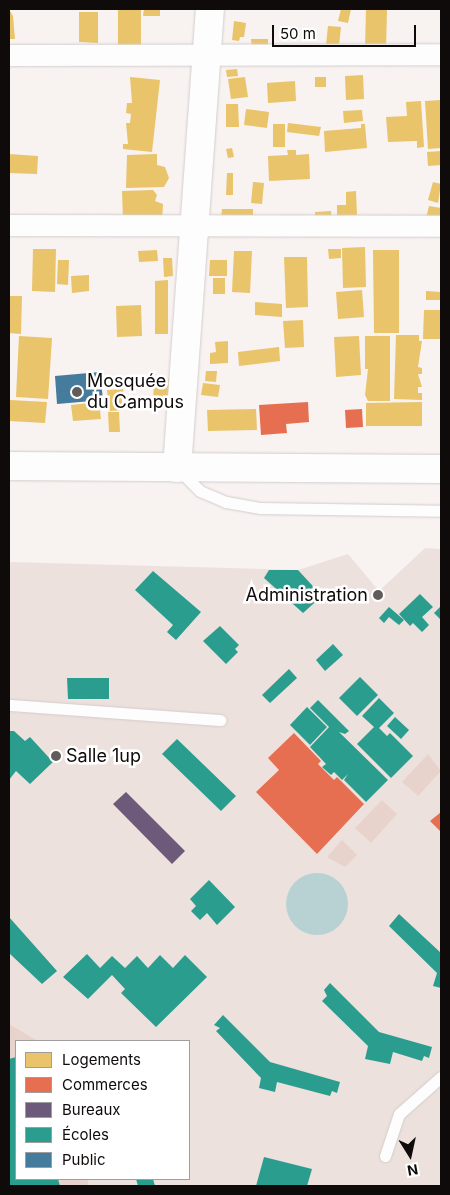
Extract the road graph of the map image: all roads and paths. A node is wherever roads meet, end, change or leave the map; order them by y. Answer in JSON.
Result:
{"nodes":[{"id":1,"x":210,"y":9,"type":"edge"},
{"id":2,"x":206,"y":54,"type":"junction"},
{"id":3,"x":441,"y":54,"type":"edge"},
{"id":4,"x":9,"y":55,"type":"edge"},
{"id":5,"x":9,"y":225,"type":"edge"},
{"id":6,"x":194,"y":225,"type":"junction"},
{"id":7,"x":441,"y":226,"type":"edge"},
{"id":8,"x":9,"y":466,"type":"edge"},
{"id":9,"x":177,"y":468,"type":"junction"},
{"id":10,"x":441,"y":469,"type":"edge"},
{"id":11,"x":441,"y":511,"type":"edge"},
{"id":12,"x":9,"y":704,"type":"edge"},
{"id":13,"x":220,"y":720,"type":"dead end"},
{"id":14,"x":441,"y":1077,"type":"edge"},
{"id":15,"x":385,"y":1156,"type":"dead end"}],
"edges":[{"from":1,"to":2,"type":"street"},
{"from":2,"to":3,"type":"street"},
{"from":2,"to":4,"type":"street"},
{"from":2,"to":6,"type":"street"},
{"from":5,"to":6,"type":"street"},
{"from":6,"to":7,"type":"street"},
{"from":6,"to":9,"type":"street"},
{"from":8,"to":9,"type":"street"},
{"from":9,"to":10,"type":"street"},
{"from":9,"to":11,"type":"lane"},
{"from":12,"to":13,"type":"lane"},
{"from":14,"to":15,"type":"lane"}]}
